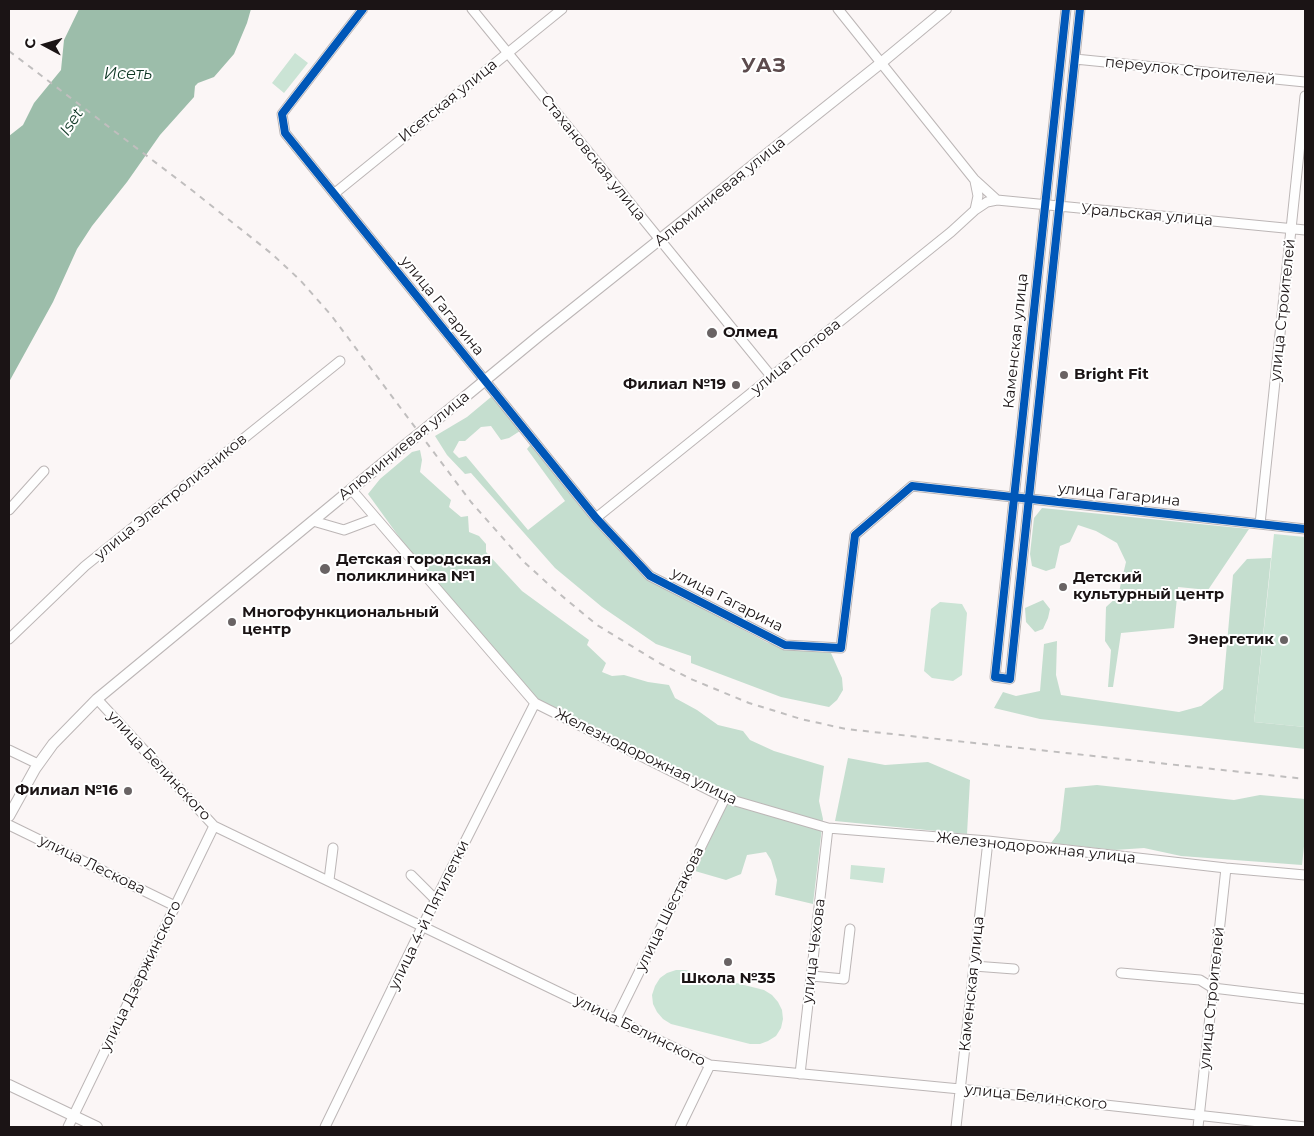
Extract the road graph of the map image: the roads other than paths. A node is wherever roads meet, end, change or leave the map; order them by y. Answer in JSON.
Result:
{"nodes":[{"id":1,"x":363,"y":9,"type":"edge"},
{"id":2,"x":472,"y":9,"type":"edge"},
{"id":3,"x":562,"y":9,"type":"edge"},
{"id":4,"x":838,"y":9,"type":"edge"},
{"id":5,"x":946,"y":9,"type":"edge"},
{"id":6,"x":1066,"y":9,"type":"edge"},
{"id":7,"x":1080,"y":9,"type":"edge"},
{"id":8,"x":507,"y":52,"type":"junction"},
{"id":9,"x":1075,"y":59,"type":"junction"},
{"id":10,"x":881,"y":63,"type":"junction"},
{"id":11,"x":1305,"y":82,"type":"edge"},
{"id":12,"x":1305,"y":96,"type":"edge"},
{"id":13,"x":974,"y":179,"type":"junction"},
{"id":14,"x":335,"y":193,"type":"junction"},
{"id":15,"x":997,"y":200,"type":"junction"},
{"id":16,"x":1044,"y":205,"type":"junction"},
{"id":17,"x":1060,"y":207,"type":"junction"},
{"id":18,"x":975,"y":210,"type":"junction"},
{"id":19,"x":1292,"y":228,"type":"junction"},
{"id":20,"x":1305,"y":230,"type":"edge"},
{"id":21,"x":660,"y":240,"type":"junction"},
{"id":22,"x":340,"y":361,"type":"dead end"},
{"id":23,"x":771,"y":376,"type":"junction"},
{"id":24,"x":485,"y":381,"type":"junction"},
{"id":25,"x":44,"y":471,"type":"dead end"},
{"id":26,"x":351,"y":490,"type":"junction"},
{"id":27,"x":1014,"y":498,"type":"junction"},
{"id":28,"x":1030,"y":500,"type":"junction"},
{"id":29,"x":9,"y":510,"type":"edge"},
{"id":30,"x":376,"y":518,"type":"junction"},
{"id":31,"x":596,"y":518,"type":"junction"},
{"id":32,"x":313,"y":521,"type":"junction"},
{"id":33,"x":1260,"y":524,"type":"junction"},
{"id":34,"x":1305,"y":529,"type":"edge"},
{"id":35,"x":9,"y":639,"type":"edge"},
{"id":36,"x":97,"y":699,"type":"junction"},
{"id":37,"x":535,"y":703,"type":"junction"},
{"id":38,"x":9,"y":750,"type":"edge"},
{"id":39,"x":38,"y":764,"type":"junction"},
{"id":40,"x":725,"y":798,"type":"junction"},
{"id":41,"x":9,"y":816,"type":"edge"},
{"id":42,"x":9,"y":825,"type":"edge"},
{"id":43,"x":214,"y":826,"type":"junction"},
{"id":44,"x":828,"y":828,"type":"junction"},
{"id":45,"x":988,"y":841,"type":"junction"},
{"id":46,"x":333,"y":848,"type":"dead end"},
{"id":47,"x":1226,"y":868,"type":"junction"},
{"id":48,"x":411,"y":875,"type":"dead end"},
{"id":49,"x":1305,"y":875,"type":"edge"},
{"id":50,"x":329,"y":880,"type":"junction"},
{"id":51,"x":436,"y":900,"type":"junction"},
{"id":52,"x":175,"y":906,"type":"junction"},
{"id":53,"x":423,"y":925,"type":"junction"},
{"id":54,"x":850,"y":929,"type":"dead end"},
{"id":55,"x":974,"y":966,"type":"junction"},
{"id":56,"x":1014,"y":969,"type":"dead end"},
{"id":57,"x":1121,"y":973,"type":"dead end"},
{"id":58,"x":812,"y":976,"type":"junction"},
{"id":59,"x":1213,"y":988,"type":"junction"},
{"id":60,"x":1305,"y":999,"type":"edge"},
{"id":61,"x":616,"y":1019,"type":"junction"},
{"id":62,"x":710,"y":1065,"type":"junction"},
{"id":63,"x":800,"y":1074,"type":"junction"},
{"id":64,"x":9,"y":1084,"type":"edge"},
{"id":65,"x":960,"y":1089,"type":"junction"},
{"id":66,"x":1200,"y":1115,"type":"junction"},
{"id":67,"x":73,"y":1116,"type":"junction"},
{"id":68,"x":68,"y":1127,"type":"edge"},
{"id":69,"x":97,"y":1127,"type":"edge"},
{"id":70,"x":325,"y":1127,"type":"edge"},
{"id":71,"x":680,"y":1127,"type":"edge"},
{"id":72,"x":956,"y":1127,"type":"edge"},
{"id":73,"x":1198,"y":1127,"type":"edge"},
{"id":74,"x":1305,"y":1127,"type":"edge"}],
"edges":[{"from":1,"to":14,"type":"street","name":"улица Гагарина"},
{"from":2,"to":8,"type":"street","name":"Стахановская улица"},
{"from":3,"to":8,"type":"street","name":"Исетская улица"},
{"from":4,"to":10,"type":"street"},
{"from":5,"to":10,"type":"main road","name":"Алюминиевая улица"},
{"from":6,"to":16,"type":"street","name":"Каменская улица"},
{"from":7,"to":9,"type":"street","name":"Каменская улица"},
{"from":8,"to":14,"type":"street","name":"Исетская улица"},
{"from":8,"to":21,"type":"street","name":"Стахановская улица"},
{"from":9,"to":11,"type":"street","name":"переулок Строителей"},
{"from":9,"to":17,"type":"street","name":"Каменская улица"},
{"from":10,"to":13,"type":"street"},
{"from":10,"to":21,"type":"main road","name":"Алюминиевая улица"},
{"from":12,"to":19,"type":"street","name":"улица Строителей"},
{"from":13,"to":15,"type":"street"},
{"from":13,"to":18,"type":"street"},
{"from":14,"to":24,"type":"street","name":"улица Гагарина"},
{"from":15,"to":16,"type":"street","name":"Уральская улица"},
{"from":15,"to":18,"type":"street","name":"улица Попова"},
{"from":16,"to":17,"type":"street","name":"Уральская улица"},
{"from":16,"to":27,"type":"street","name":"Каменская улица"},
{"from":17,"to":19,"type":"street","name":"Уральская улица"},
{"from":17,"to":28,"type":"street","name":"Каменская улица"},
{"from":18,"to":23,"type":"street","name":"улица Попова"},
{"from":19,"to":20,"type":"street","name":"Уральская улица"},
{"from":19,"to":33,"type":"street","name":"улица Строителей"},
{"from":21,"to":23,"type":"street","name":"Стахановская улица"},
{"from":21,"to":24,"type":"main road","name":"Алюминиевая улица"},
{"from":22,"to":35,"type":"street","name":"улица Электролизников"},
{"from":23,"to":31,"type":"street","name":"улица Попова"},
{"from":24,"to":26,"type":"main road","name":"Алюминиевая улица","bridge":true},
{"from":24,"to":31,"type":"street","name":"улица Гагарина"},
{"from":25,"to":29,"type":"street"},
{"from":26,"to":30,"type":"street","name":"Железнодорожная улица"},
{"from":26,"to":32,"type":"main road","name":"Алюминиевая улица"},
{"from":27,"to":28,"type":"street","name":"улица Гагарина"},
{"from":27,"to":28,"type":"street","name":"Каменская улица"},
{"from":27,"to":31,"type":"street","name":"улица Гагарина"},
{"from":28,"to":33,"type":"street","name":"улица Гагарина"},
{"from":30,"to":32,"type":"street"},
{"from":30,"to":37,"type":"street","name":"Железнодорожная улица"},
{"from":32,"to":36,"type":"main road","name":"Алюминиевая улица"},
{"from":33,"to":34,"type":"street","name":"улица Гагарина"},
{"from":36,"to":39,"type":"main road","name":"Алюминиевая улица"},
{"from":36,"to":43,"type":"street","name":"улица Белинского"},
{"from":37,"to":40,"type":"street","name":"Железнодорожная улица"},
{"from":37,"to":51,"type":"street","name":"улица 4-й Пятилетки"},
{"from":38,"to":39,"type":"street"},
{"from":39,"to":41,"type":"main road","name":"Алюминиевая улица"},
{"from":40,"to":44,"type":"street","name":"Железнодорожная улица"},
{"from":40,"to":61,"type":"street","name":"улица Шестакова"},
{"from":42,"to":52,"type":"street","name":"улица Лескова"},
{"from":43,"to":50,"type":"street","name":"улица Белинского"},
{"from":43,"to":52,"type":"street","name":"улица Дзержинского"},
{"from":44,"to":45,"type":"street","name":"Железнодорожная улица"},
{"from":44,"to":58,"type":"street","name":"улица Чехова"},
{"from":45,"to":47,"type":"street","name":"Железнодорожная улица"},
{"from":45,"to":55,"type":"street","name":"Каменская улица"},
{"from":46,"to":50,"type":"street"},
{"from":47,"to":49,"type":"street","name":"Железнодорожная улица"},
{"from":47,"to":59,"type":"street","name":"улица Строителей"},
{"from":48,"to":51,"type":"street"},
{"from":50,"to":53,"type":"street","name":"улица Белинского"},
{"from":51,"to":53,"type":"street","name":"улица 4-й Пятилетки"},
{"from":52,"to":67,"type":"street","name":"улица Дзержинского"},
{"from":53,"to":61,"type":"street","name":"улица Белинского"},
{"from":53,"to":70,"type":"street","name":"улица 4-й Пятилетки"},
{"from":54,"to":58,"type":"street"},
{"from":55,"to":56,"type":"street"},
{"from":55,"to":65,"type":"street","name":"Каменская улица"},
{"from":57,"to":59,"type":"street"},
{"from":58,"to":63,"type":"street","name":"улица Чехова"},
{"from":59,"to":60,"type":"street"},
{"from":59,"to":66,"type":"street","name":"улица Строителей"},
{"from":61,"to":62,"type":"street","name":"улица Белинского"},
{"from":62,"to":63,"type":"street","name":"улица Белинского"},
{"from":62,"to":71,"type":"street"},
{"from":63,"to":65,"type":"street","name":"улица Белинского"},
{"from":64,"to":67,"type":"main road"},
{"from":65,"to":66,"type":"street","name":"улица Белинского"},
{"from":65,"to":72,"type":"street","name":"Каменская улица"},
{"from":66,"to":73,"type":"street","name":"улица Строителей"},
{"from":66,"to":74,"type":"street","name":"улица Белинского"},
{"from":67,"to":68,"type":"street","name":"улица Дзержинского"},
{"from":67,"to":69,"type":"main road"}]}
